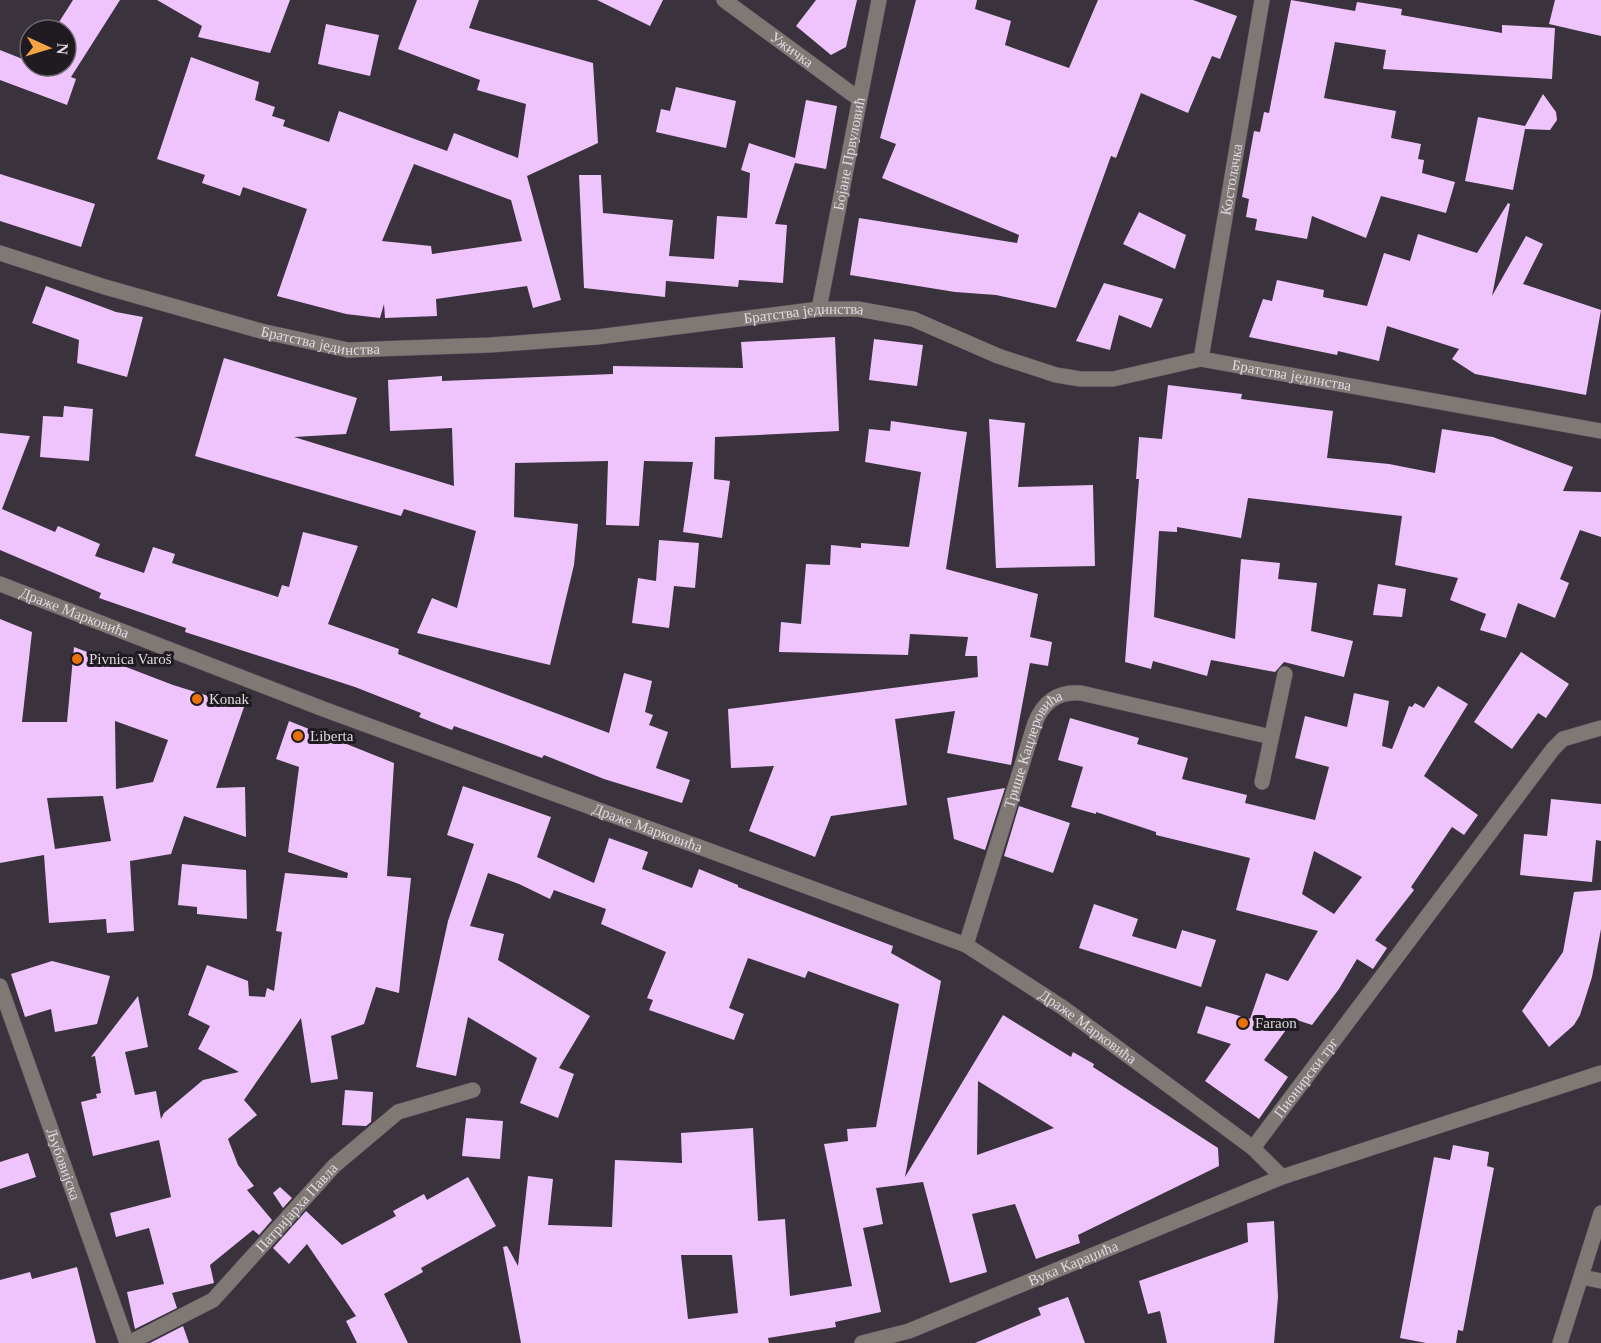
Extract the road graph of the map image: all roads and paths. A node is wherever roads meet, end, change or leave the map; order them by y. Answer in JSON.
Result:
{"nodes":[{"id":1,"x":724,"y":0,"type":"edge"},
{"id":2,"x":879,"y":0,"type":"edge"},
{"id":3,"x":1262,"y":0,"type":"edge"},
{"id":4,"x":859,"y":99,"type":"junction"},
{"id":5,"x":0,"y":253,"type":"edge"},
{"id":6,"x":819,"y":309,"type":"junction"},
{"id":7,"x":1201,"y":359,"type":"junction"},
{"id":8,"x":1601,"y":431,"type":"edge"},
{"id":9,"x":0,"y":585,"type":"edge"},
{"id":10,"x":1286,"y":674,"type":"dead end"},
{"id":11,"x":1601,"y":728,"type":"edge"},
{"id":12,"x":1270,"y":737,"type":"junction"},
{"id":13,"x":1262,"y":782,"type":"dead end"},
{"id":14,"x":966,"y":945,"type":"junction"},
{"id":15,"x":0,"y":986,"type":"edge"},
{"id":16,"x":1601,"y":1073,"type":"edge"},
{"id":17,"x":473,"y":1090,"type":"dead end"},
{"id":18,"x":1253,"y":1148,"type":"junction"},
{"id":19,"x":1282,"y":1177,"type":"junction"},
{"id":20,"x":1601,"y":1213,"type":"edge"},
{"id":21,"x":1581,"y":1277,"type":"junction"},
{"id":22,"x":1601,"y":1281,"type":"edge"},
{"id":23,"x":128,"y":1343,"type":"edge"},
{"id":24,"x":862,"y":1343,"type":"edge"},
{"id":25,"x":1560,"y":1343,"type":"edge"}],
"edges":[{"from":1,"to":4,"type":"street","name":"Ужичка"},
{"from":2,"to":4,"type":"street","name":"Бојане Првуловић"},
{"from":3,"to":7,"type":"street","name":"Костолачка"},
{"from":4,"to":6,"type":"street","name":"Бојане Првуловић"},
{"from":5,"to":6,"type":"street","name":"Братства јединства"},
{"from":6,"to":7,"type":"street","name":"Братства јединства"},
{"from":7,"to":8,"type":"street","name":"Братства јединства"},
{"from":9,"to":14,"type":"street","name":"Драже Марковића"},
{"from":10,"to":12,"type":"street"},
{"from":11,"to":18,"type":"street","name":"Пионирски трг"},
{"from":12,"to":13,"type":"street"},
{"from":12,"to":14,"type":"street","name":"Трише Кацлеровића"},
{"from":14,"to":18,"type":"street","name":"Драже Марковића"},
{"from":15,"to":23,"type":"street","name":"Љубовијска"},
{"from":16,"to":19,"type":"street"},
{"from":17,"to":23,"type":"street","name":"Патријарха Павла"},
{"from":18,"to":19,"type":"street"},
{"from":19,"to":24,"type":"street","name":"Вука Караџића"},
{"from":20,"to":21,"type":"street"},
{"from":21,"to":22,"type":"street"},
{"from":21,"to":25,"type":"street"}]}
